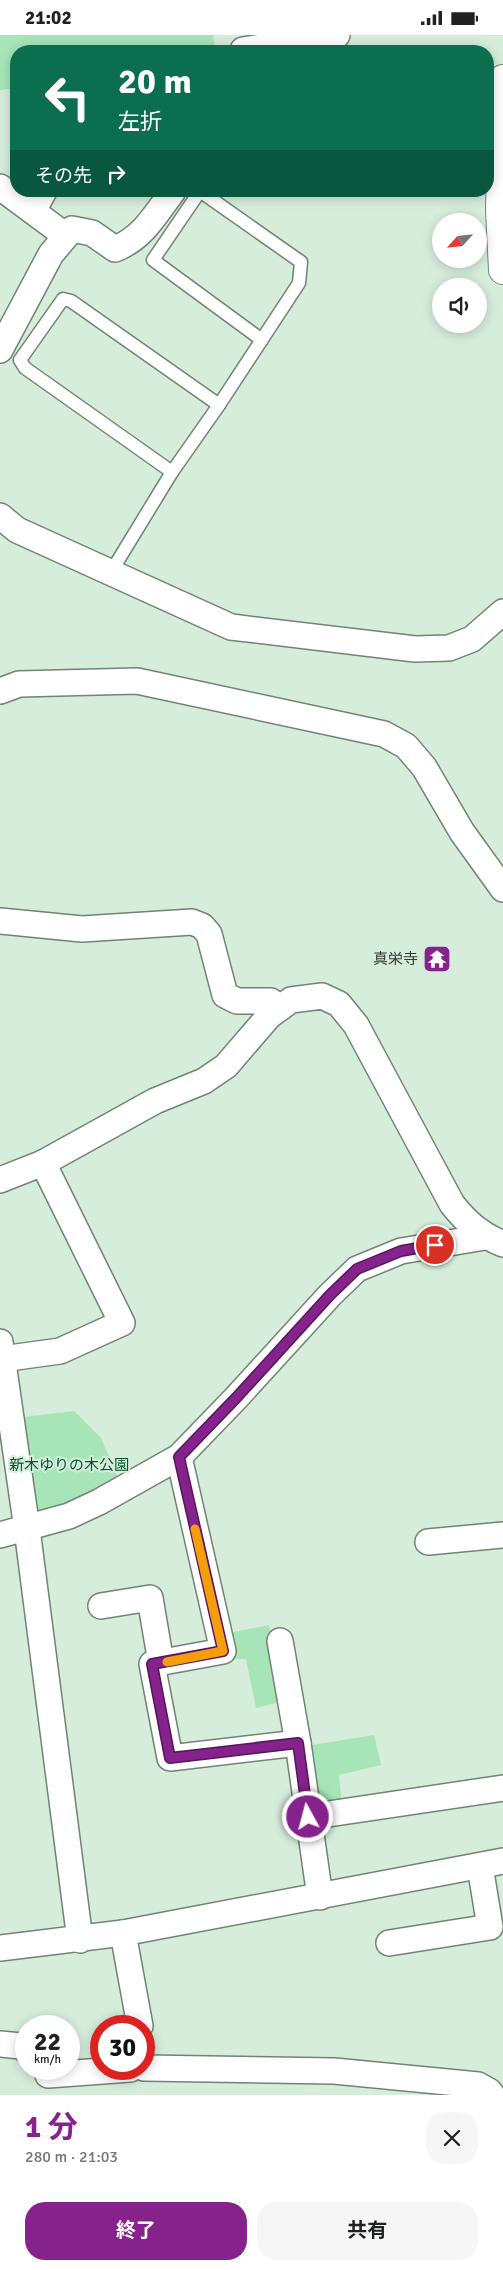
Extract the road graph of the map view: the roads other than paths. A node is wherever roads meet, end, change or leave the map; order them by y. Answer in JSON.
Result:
{"nodes":[{"id":1,"x":337,"y":35,"type":"edge"},
{"id":2,"x":242,"y":45,"type":"edge"},
{"id":3,"x":503,"y":79,"type":"edge"},
{"id":4,"x":168,"y":197,"type":"edge"},
{"id":5,"x":196,"y":197,"type":"edge"},
{"id":6,"x":209,"y":197,"type":"edge"},
{"id":7,"x":38,"y":201,"type":"edge"},
{"id":8,"x":66,"y":236,"type":"junction"},
{"id":9,"x":503,"y":270,"type":"edge"},
{"id":10,"x":262,"y":340,"type":"junction"},
{"id":11,"x":0,"y":350,"type":"edge"},
{"id":12,"x":219,"y":405,"type":"junction"},
{"id":13,"x":172,"y":472,"type":"junction"},
{"id":14,"x":0,"y":517,"type":"edge"},
{"id":15,"x":111,"y":572,"type":"junction"},
{"id":16,"x":503,"y":612,"type":"edge"},
{"id":17,"x":0,"y":691,"type":"edge"},
{"id":18,"x":503,"y":889,"type":"edge"},
{"id":19,"x":0,"y":921,"type":"edge"},
{"id":20,"x":280,"y":1008,"type":"junction"},
{"id":21,"x":43,"y":1163,"type":"junction"},
{"id":22,"x":0,"y":1180,"type":"edge"},
{"id":23,"x":494,"y":1240,"type":"edge"},
{"id":24,"x":1,"y":1350,"type":"edge"},
{"id":25,"x":179,"y":1457,"type":"junction"},
{"id":26,"x":27,"y":1529,"type":"junction"},
{"id":27,"x":0,"y":1535,"type":"edge"},
{"id":28,"x":503,"y":1535,"type":"edge"},
{"id":29,"x":428,"y":1542,"type":"dead end"},
{"id":30,"x":101,"y":1607,"type":"dead end"},
{"id":31,"x":280,"y":1641,"type":"dead end"},
{"id":32,"x":161,"y":1663,"type":"junction"},
{"id":33,"x":298,"y":1743,"type":"junction"},
{"id":34,"x":503,"y":1788,"type":"edge"},
{"id":35,"x":308,"y":1817,"type":"junction"},
{"id":36,"x":492,"y":1864,"type":"edge"},
{"id":37,"x":320,"y":1897,"type":"junction"},
{"id":38,"x":123,"y":1933,"type":"junction"},
{"id":39,"x":80,"y":1940,"type":"junction"},
{"id":40,"x":389,"y":1943,"type":"dead end"},
{"id":41,"x":0,"y":1948,"type":"edge"},
{"id":42,"x":138,"y":2015,"type":"edge"},
{"id":43,"x":0,"y":2044,"type":"edge"},
{"id":44,"x":15,"y":2045,"type":"edge"},
{"id":45,"x":155,"y":2063,"type":"edge"},
{"id":46,"x":52,"y":2080,"type":"edge"},
{"id":47,"x":412,"y":2087,"type":"edge"},
{"id":48,"x":495,"y":2088,"type":"edge"},
{"id":49,"x":63,"y":2095,"type":"edge"}],
"edges":[{"from":1,"to":2,"type":"street"},
{"from":3,"to":9,"type":"highway"},
{"from":4,"to":8,"type":"street"},
{"from":5,"to":10,"type":"lane"},
{"from":6,"to":10,"type":"lane"},
{"from":7,"to":8,"type":"street"},
{"from":8,"to":11,"type":"street"},
{"from":10,"to":12,"type":"lane"},
{"from":12,"to":13,"type":"lane"},
{"from":12,"to":13,"type":"lane"},
{"from":13,"to":15,"type":"lane"},
{"from":14,"to":15,"type":"street"},
{"from":15,"to":16,"type":"street"},
{"from":17,"to":18,"type":"street"},
{"from":19,"to":20,"type":"street"},
{"from":20,"to":21,"type":"street"},
{"from":20,"to":23,"type":"street"},
{"from":21,"to":22,"type":"street"},
{"from":21,"to":24,"type":"street"},
{"from":23,"to":25,"type":"street"},
{"from":24,"to":26,"type":"street"},
{"from":25,"to":26,"type":"street"},
{"from":25,"to":32,"type":"street"},
{"from":26,"to":27,"type":"street"},
{"from":26,"to":39,"type":"street"},
{"from":28,"to":29,"type":"street"},
{"from":30,"to":32,"type":"street"},
{"from":31,"to":33,"type":"street"},
{"from":32,"to":33,"type":"street"},
{"from":33,"to":35,"type":"street"},
{"from":34,"to":35,"type":"street"},
{"from":35,"to":37,"type":"street"},
{"from":36,"to":37,"type":"street"},
{"from":36,"to":40,"type":"street"},
{"from":37,"to":38,"type":"street"},
{"from":38,"to":39,"type":"street"},
{"from":38,"to":42,"type":"street"},
{"from":39,"to":41,"type":"street"},
{"from":43,"to":44,"type":"street"},
{"from":45,"to":47,"type":"street"},
{"from":46,"to":49,"type":"street"},
{"from":47,"to":48,"type":"street"}]}
